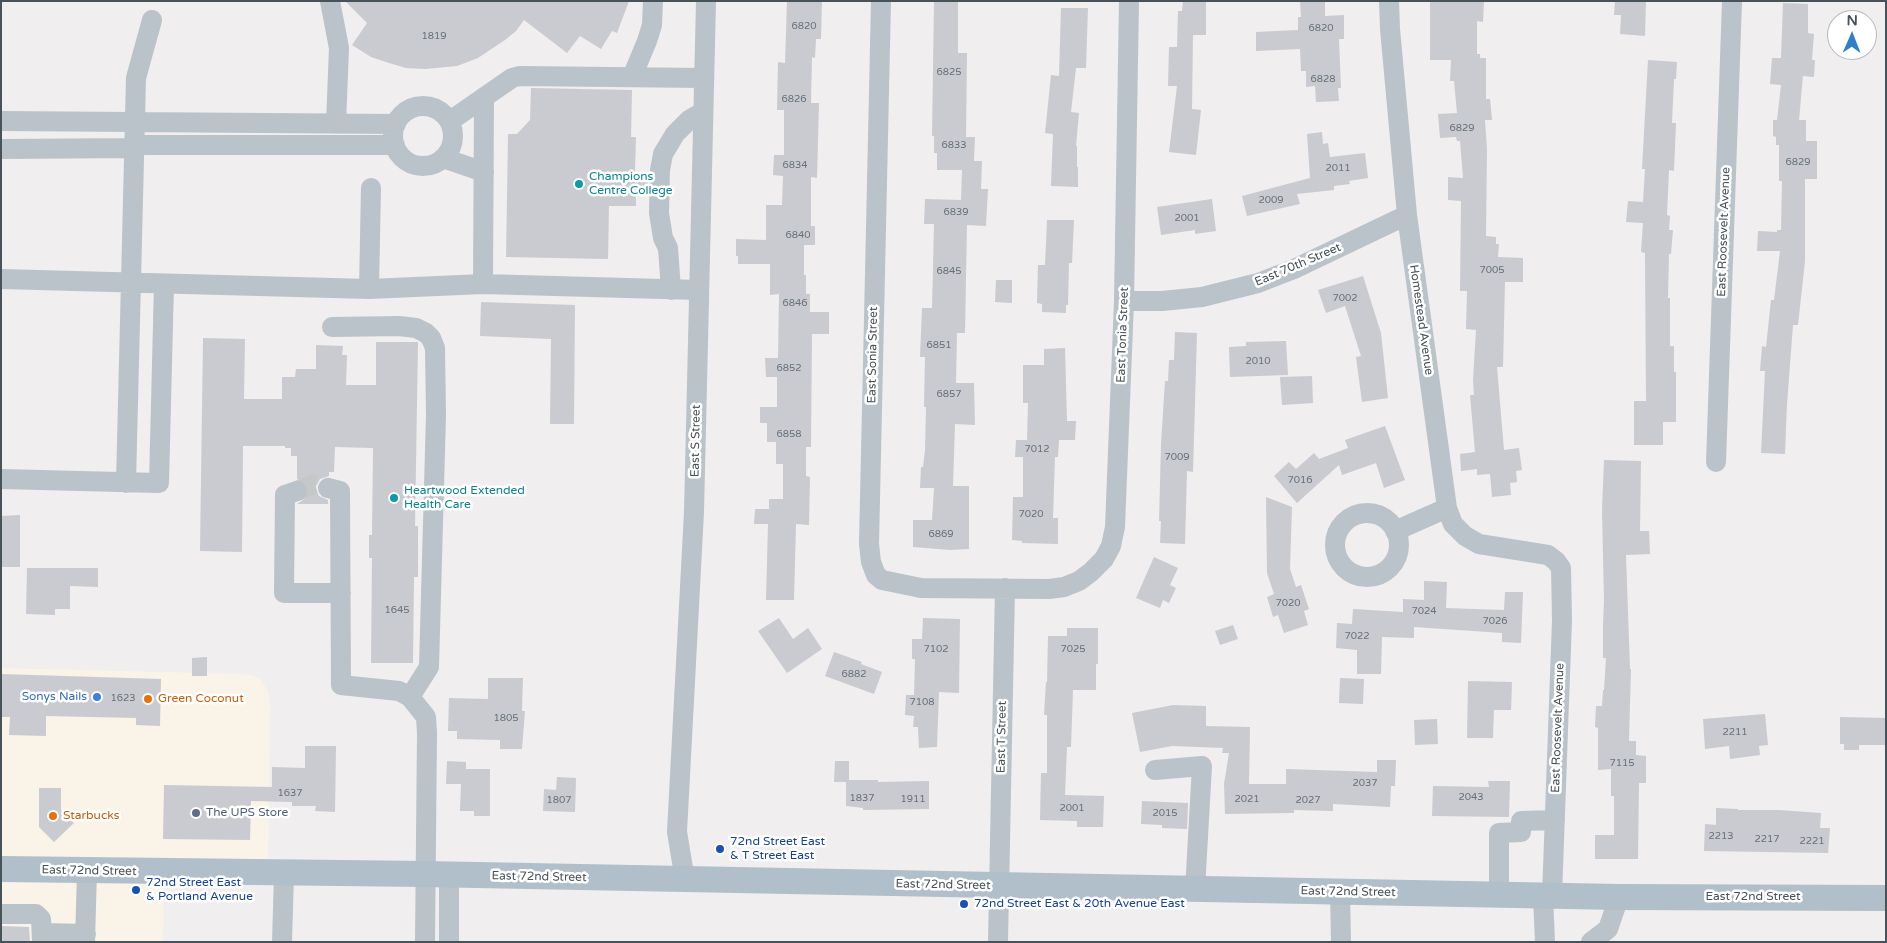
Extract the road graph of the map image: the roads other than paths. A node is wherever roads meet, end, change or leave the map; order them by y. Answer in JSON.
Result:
{"nodes":[{"id":1,"x":330,"y":1,"type":"edge"},
{"id":2,"x":653,"y":1,"type":"edge"},
{"id":3,"x":706,"y":1,"type":"edge"},
{"id":4,"x":880,"y":1,"type":"edge"},
{"id":5,"x":1129,"y":1,"type":"edge"},
{"id":6,"x":1389,"y":1,"type":"edge"},
{"id":7,"x":1732,"y":1,"type":"edge"},
{"id":8,"x":152,"y":20,"type":"dead end"},
{"id":9,"x":632,"y":77,"type":"junction"},
{"id":10,"x":704,"y":78,"type":"junction"},
{"id":11,"x":484,"y":97,"type":"junction"},
{"id":12,"x":703,"y":112,"type":"junction"},
{"id":13,"x":1,"y":121,"type":"edge"},
{"id":14,"x":450,"y":121,"type":"junction"},
{"id":15,"x":136,"y":123,"type":"junction"},
{"id":16,"x":336,"y":124,"type":"junction"},
{"id":17,"x":396,"y":124,"type":"junction"},
{"id":18,"x":395,"y":145,"type":"junction"},
{"id":19,"x":136,"y":146,"type":"junction"},
{"id":20,"x":1,"y":149,"type":"edge"},
{"id":21,"x":443,"y":158,"type":"junction"},
{"id":22,"x":484,"y":172,"type":"junction"},
{"id":23,"x":371,"y":188,"type":"dead end"},
{"id":24,"x":1407,"y":215,"type":"junction"},
{"id":25,"x":1,"y":279,"type":"edge"},
{"id":26,"x":132,"y":283,"type":"junction"},
{"id":27,"x":164,"y":284,"type":"junction"},
{"id":28,"x":483,"y":284,"type":"junction"},
{"id":29,"x":370,"y":289,"type":"junction"},
{"id":30,"x":671,"y":290,"type":"junction"},
{"id":31,"x":699,"y":290,"type":"junction"},
{"id":32,"x":1124,"y":301,"type":"junction"},
{"id":33,"x":332,"y":327,"type":"dead end"},
{"id":34,"x":1716,"y":462,"type":"dead end"},
{"id":35,"x":1,"y":479,"type":"edge"},
{"id":36,"x":126,"y":483,"type":"junction"},
{"id":37,"x":328,"y":488,"type":"dead end"},
{"id":38,"x":296,"y":491,"type":"tunnel mouth"},
{"id":39,"x":1447,"y":508,"type":"junction"},
{"id":40,"x":1395,"y":531,"type":"dead end"},
{"id":41,"x":1556,"y":561,"type":"joint"},
{"id":42,"x":1005,"y":588,"type":"junction"},
{"id":43,"x":341,"y":593,"type":"junction"},
{"id":44,"x":410,"y":698,"type":"junction"},
{"id":45,"x":1155,"y":770,"type":"dead end"},
{"id":46,"x":1555,"y":820,"type":"junction"},
{"id":47,"x":1,"y":869,"type":"edge"},
{"id":48,"x":87,"y":871,"type":"junction"},
{"id":49,"x":284,"y":874,"type":"junction"},
{"id":50,"x":437,"y":874,"type":"junction"},
{"id":51,"x":685,"y":880,"type":"junction"},
{"id":52,"x":999,"y":886,"type":"junction"},
{"id":53,"x":1195,"y":890,"type":"junction"},
{"id":54,"x":1340,"y":892,"type":"junction"},
{"id":55,"x":1499,"y":895,"type":"junction"},
{"id":56,"x":1548,"y":896,"type":"junction"},
{"id":57,"x":1618,"y":897,"type":"junction"},
{"id":58,"x":1886,"y":898,"type":"edge"},
{"id":59,"x":1,"y":914,"type":"edge"},
{"id":60,"x":42,"y":938,"type":"edge"},
{"id":61,"x":86,"y":938,"type":"edge"},
{"id":62,"x":282,"y":942,"type":"edge"},
{"id":63,"x":424,"y":942,"type":"edge"},
{"id":64,"x":449,"y":942,"type":"edge"},
{"id":65,"x":998,"y":942,"type":"edge"},
{"id":66,"x":1341,"y":942,"type":"edge"},
{"id":67,"x":1545,"y":942,"type":"edge"},
{"id":68,"x":1591,"y":942,"type":"edge"}],
"edges":[{"from":1,"to":16,"type":"street"},
{"from":2,"to":9,"type":"street"},
{"from":3,"to":10,"type":"street","name":"East S Street"},
{"from":4,"to":42,"type":"street","name":"East Sonia Street"},
{"from":5,"to":32,"type":"street","name":"East Tonia Street"},
{"from":6,"to":24,"type":"street","name":"Homestead Avenue"},
{"from":7,"to":34,"type":"street","name":"East Roosevelt Avenue"},
{"from":8,"to":15,"type":"street"},
{"from":9,"to":10,"type":"street"},
{"from":9,"to":11,"type":"street"},
{"from":10,"to":12,"type":"street","name":"East S Street"},
{"from":11,"to":14,"type":"street"},
{"from":11,"to":22,"type":"street"},
{"from":12,"to":30,"type":"street"},
{"from":12,"to":31,"type":"street","name":"East S Street"},
{"from":13,"to":15,"type":"street"},
{"from":14,"to":17,"type":"street"},
{"from":14,"to":21,"type":"street"},
{"from":15,"to":16,"type":"street"},
{"from":15,"to":19,"type":"street"},
{"from":16,"to":17,"type":"street"},
{"from":17,"to":18,"type":"street"},
{"from":18,"to":19,"type":"street"},
{"from":18,"to":21,"type":"street"},
{"from":19,"to":20,"type":"street"},
{"from":19,"to":26,"type":"street"},
{"from":21,"to":22,"type":"street"},
{"from":22,"to":28,"type":"street"},
{"from":23,"to":29,"type":"street"},
{"from":24,"to":32,"type":"street","name":"East 70th Street"},
{"from":24,"to":39,"type":"street","name":"Homestead Avenue"},
{"from":25,"to":26,"type":"street"},
{"from":26,"to":27,"type":"street"},
{"from":26,"to":36,"type":"street"},
{"from":27,"to":29,"type":"street"},
{"from":27,"to":36,"type":"street"},
{"from":28,"to":29,"type":"street"},
{"from":28,"to":30,"type":"street"},
{"from":30,"to":31,"type":"street"},
{"from":31,"to":51,"type":"street","name":"East S Street"},
{"from":32,"to":42,"type":"street","name":"East Tonia Street"},
{"from":33,"to":44,"type":"street"},
{"from":35,"to":36,"type":"street"},
{"from":37,"to":43,"type":"street"},
{"from":38,"to":43,"type":"street"},
{"from":39,"to":40,"type":"street"},
{"from":39,"to":41,"type":"street","name":"Homestead Avenue"},
{"from":41,"to":46,"type":"street","name":"East Roosevelt Avenue"},
{"from":42,"to":52,"type":"street","name":"East T Street"},
{"from":43,"to":44,"type":"street"},
{"from":44,"to":50,"type":"street"},
{"from":45,"to":53,"type":"street"},
{"from":46,"to":55,"type":"street"},
{"from":46,"to":56,"type":"street","name":"East Roosevelt Avenue"},
{"from":47,"to":48,"type":"main road","name":"East 72nd Street"},
{"from":48,"to":49,"type":"main road","name":"East 72nd Street"},
{"from":48,"to":61,"type":"street"},
{"from":49,"to":50,"type":"main road","name":"East 72nd Street"},
{"from":49,"to":62,"type":"street"},
{"from":50,"to":51,"type":"main road","name":"East 72nd Street"},
{"from":50,"to":63,"type":"street"},
{"from":50,"to":64,"type":"street"},
{"from":51,"to":52,"type":"main road","name":"East 72nd Street"},
{"from":52,"to":53,"type":"main road","name":"East 72nd Street"},
{"from":52,"to":65,"type":"street","name":"East T Street"},
{"from":53,"to":54,"type":"main road","name":"East 72nd Street"},
{"from":54,"to":55,"type":"main road","name":"East 72nd Street"},
{"from":54,"to":66,"type":"street"},
{"from":55,"to":56,"type":"main road","name":"East 72nd Street"},
{"from":56,"to":57,"type":"main road","name":"East 72nd Street"},
{"from":56,"to":67,"type":"street","name":"East Roosevelt Avenue"},
{"from":57,"to":58,"type":"main road","name":"East 72nd Street"},
{"from":57,"to":68,"type":"street"},
{"from":59,"to":60,"type":"street"},
{"from":60,"to":61,"type":"street"}]}
